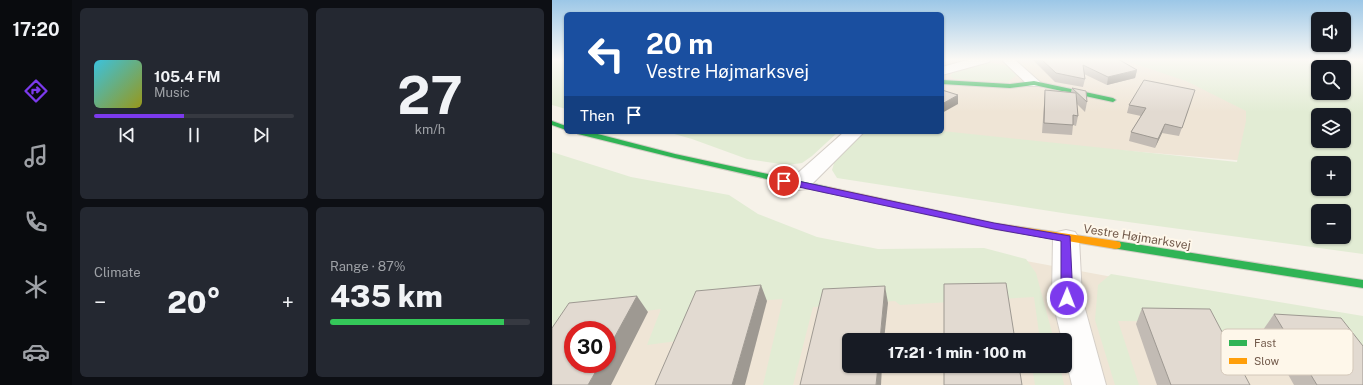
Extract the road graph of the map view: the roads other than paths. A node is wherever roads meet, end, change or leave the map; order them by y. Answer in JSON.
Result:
{"nodes":[{"id":1,"x":1027,"y":77,"type":"edge"},
{"id":2,"x":944,"y":82,"type":"edge"},
{"id":3,"x":1034,"y":83,"type":"junction"},
{"id":4,"x":1113,"y":100,"type":"dead end"},
{"id":5,"x":552,"y":123,"type":"edge"},
{"id":6,"x":564,"y":127,"type":"edge"},
{"id":7,"x":589,"y":134,"type":"edge"},
{"id":8,"x":853,"y":134,"type":"edge"},
{"id":9,"x":799,"y":184,"type":"junction"},
{"id":10,"x":1066,"y":238,"type":"junction"},
{"id":11,"x":1363,"y":284,"type":"edge"},
{"id":12,"x":1089,"y":385,"type":"edge"}],
"edges":[{"from":1,"to":3,"type":"street"},
{"from":2,"to":3,"type":"street"},
{"from":3,"to":4,"type":"street"},
{"from":5,"to":6,"type":"street"},
{"from":7,"to":9,"type":"street","name":"Vestre Højmarksvej"},
{"from":8,"to":9,"type":"street"},
{"from":9,"to":10,"type":"street","name":"Vestre Højmarksvej"},
{"from":10,"to":11,"type":"street","name":"Vestre Højmarksvej"},
{"from":10,"to":12,"type":"street"}]}
